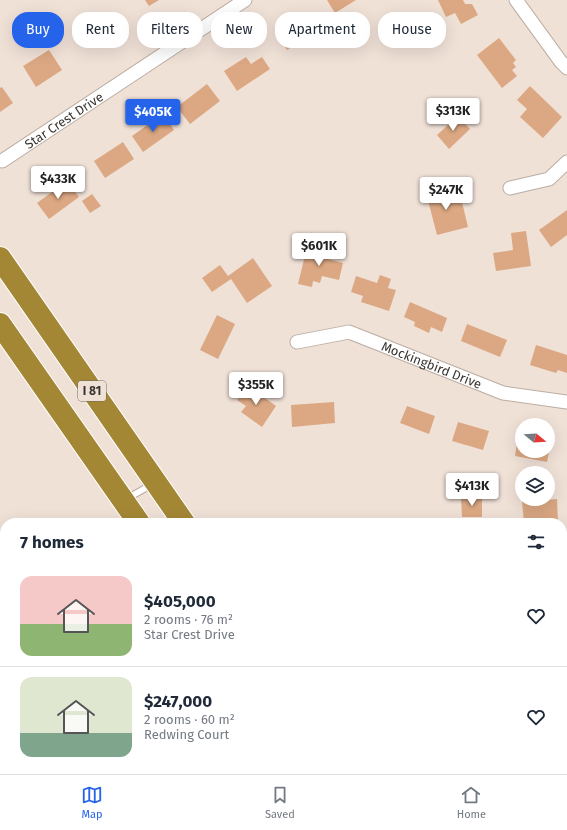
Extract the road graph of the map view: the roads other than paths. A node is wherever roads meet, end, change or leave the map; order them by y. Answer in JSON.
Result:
{"nodes":[{"id":1,"x":516,"y":0,"type":"edge"},
{"id":2,"x":236,"y":2,"type":"edge"},
{"id":3,"x":567,"y":68,"type":"edge"},
{"id":4,"x":2,"y":161,"type":"dead end"},
{"id":5,"x":567,"y":162,"type":"edge"},
{"id":6,"x":510,"y":188,"type":"dead end"},
{"id":7,"x":0,"y":258,"type":"edge"},
{"id":8,"x":0,"y":324,"type":"edge"},
{"id":9,"x":297,"y":342,"type":"dead end"},
{"id":10,"x":567,"y":402,"type":"edge"},
{"id":11,"x":156,"y":483,"type":"junction"},
{"id":12,"x":123,"y":501,"type":"junction"},
{"id":13,"x":135,"y":518,"type":"edge"},
{"id":14,"x":180,"y":518,"type":"edge"}],
"edges":[{"from":1,"to":3,"type":"street"},
{"from":2,"to":4,"type":"street","name":"Star Crest Drive"},
{"from":5,"to":6,"type":"street"},
{"from":7,"to":11,"type":"highway","number":"I 81"},
{"from":8,"to":12,"type":"highway"},
{"from":9,"to":10,"type":"street","name":"Mockingbird Drive"},
{"from":11,"to":12,"type":"lane"},
{"from":11,"to":14,"type":"highway","number":"I 81"},
{"from":12,"to":13,"type":"highway"}]}
